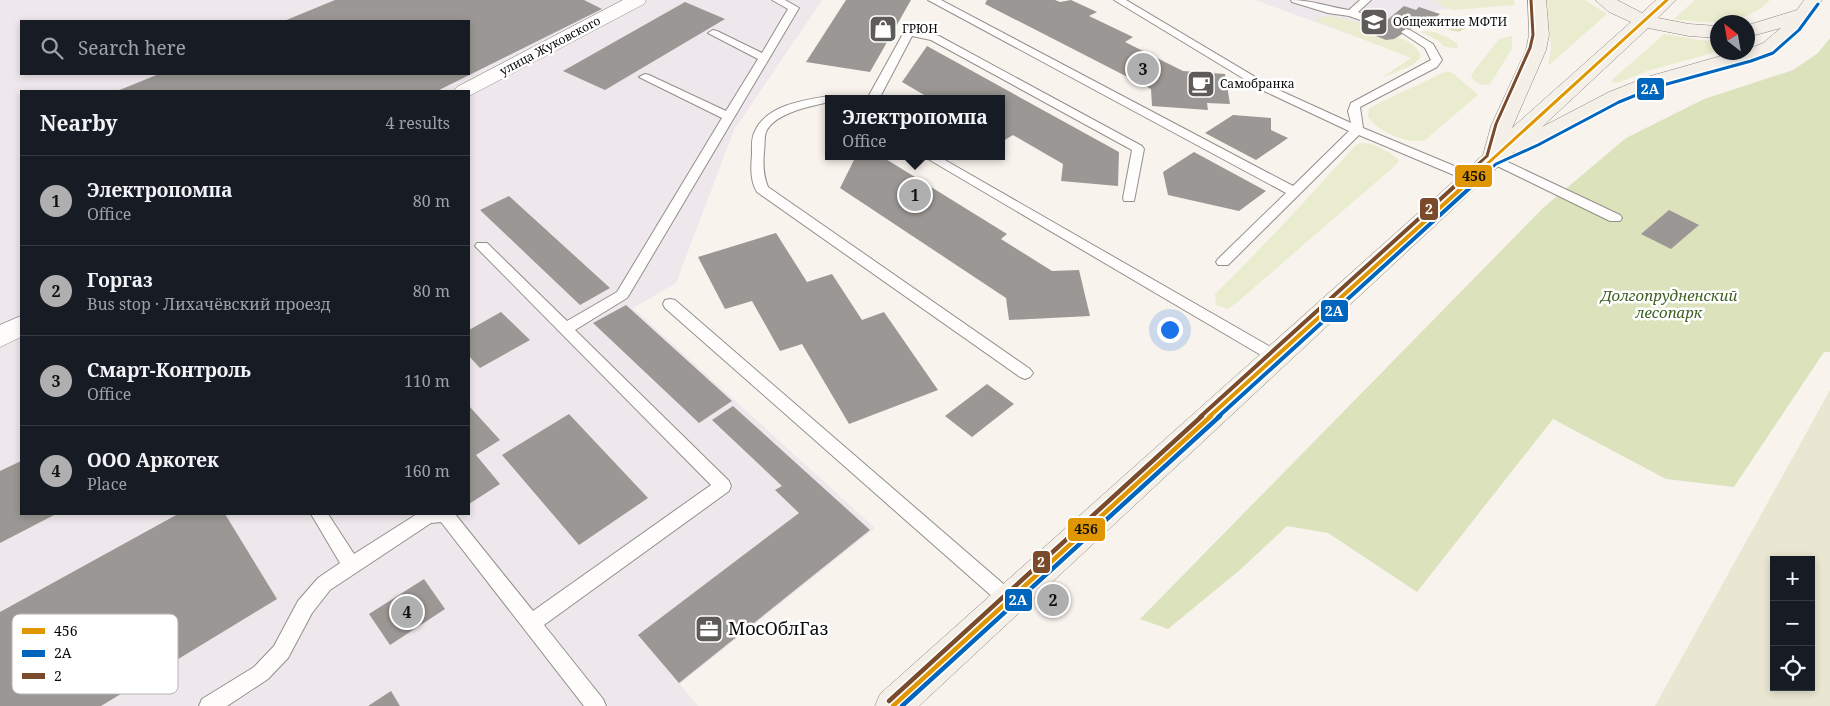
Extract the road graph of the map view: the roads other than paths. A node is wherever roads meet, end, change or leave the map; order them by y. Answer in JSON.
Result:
{"nodes":[{"id":1,"x":637,"y":0,"type":"edge"},
{"id":2,"x":777,"y":0,"type":"edge"},
{"id":3,"x":933,"y":0,"type":"edge"},
{"id":4,"x":963,"y":0,"type":"edge"},
{"id":5,"x":1119,"y":0,"type":"edge"},
{"id":6,"x":1296,"y":0,"type":"edge"},
{"id":7,"x":1366,"y":0,"type":"edge"},
{"id":8,"x":1537,"y":0,"type":"edge"},
{"id":9,"x":1604,"y":0,"type":"edge"},
{"id":10,"x":1667,"y":0,"type":"edge"},
{"id":11,"x":1808,"y":7,"type":"edge"},
{"id":12,"x":1351,"y":12,"type":"junction"},
{"id":13,"x":957,"y":13,"type":"junction"},
{"id":14,"x":1646,"y":20,"type":"junction"},
{"id":15,"x":1382,"y":24,"type":"dead end"},
{"id":16,"x":1755,"y":29,"type":"edge"},
{"id":17,"x":1710,"y":31,"type":"edge"},
{"id":18,"x":1406,"y":32,"type":"dead end"},
{"id":19,"x":713,"y":33,"type":"dead end"},
{"id":20,"x":764,"y":58,"type":"junction"},
{"id":21,"x":645,"y":77,"type":"dead end"},
{"id":22,"x":466,"y":90,"type":"edge"},
{"id":23,"x":875,"y":95,"type":"edge"},
{"id":24,"x":825,"y":100,"type":"edge"},
{"id":25,"x":728,"y":118,"type":"junction"},
{"id":26,"x":1357,"y":130,"type":"junction"},
{"id":27,"x":1493,"y":159,"type":"junction"},
{"id":28,"x":936,"y":160,"type":"edge"},
{"id":29,"x":1472,"y":178,"type":"junction"},
{"id":30,"x":1293,"y":191,"type":"junction"},
{"id":31,"x":1129,"y":198,"type":"dead end"},
{"id":32,"x":1615,"y":218,"type":"dead end"},
{"id":33,"x":482,"y":246,"type":"dead end"},
{"id":34,"x":1223,"y":262,"type":"dead end"},
{"id":35,"x":670,"y":304,"type":"dead end"},
{"id":36,"x":20,"y":326,"type":"edge"},
{"id":37,"x":564,"y":329,"type":"junction"},
{"id":38,"x":0,"y":337,"type":"edge"},
{"id":39,"x":1276,"y":357,"type":"junction"},
{"id":40,"x":1025,"y":373,"type":"dead end"},
{"id":41,"x":320,"y":515,"type":"edge"},
{"id":42,"x":434,"y":515,"type":"edge"},
{"id":43,"x":441,"y":515,"type":"edge"},
{"id":44,"x":351,"y":566,"type":"junction"},
{"id":45,"x":1009,"y":600,"type":"junction"},
{"id":46,"x":531,"y":623,"type":"junction"},
{"id":47,"x":209,"y":706,"type":"edge"},
{"id":48,"x":596,"y":706,"type":"edge"},
{"id":49,"x":893,"y":706,"type":"edge"}],
"edges":[{"from":1,"to":22,"type":"street","name":"улица Жуковского"},
{"from":2,"to":20,"type":"lane"},
{"from":3,"to":13,"type":"lane"},
{"from":4,"to":13,"type":"lane"},
{"from":5,"to":26,"type":"lane"},
{"from":6,"to":12,"type":"lane"},
{"from":7,"to":12,"type":"lane"},
{"from":8,"to":27,"type":"main road"},
{"from":9,"to":14,"type":"main road"},
{"from":10,"to":14,"type":"main road"},
{"from":11,"to":16,"type":"main road"},
{"from":11,"to":27,"type":"main road"},
{"from":12,"to":15,"type":"lane"},
{"from":13,"to":30,"type":"lane"},
{"from":14,"to":17,"type":"main road"},
{"from":14,"to":27,"type":"main road"},
{"from":18,"to":26,"type":"lane"},
{"from":19,"to":20,"type":"lane"},
{"from":20,"to":25,"type":"lane"},
{"from":21,"to":25,"type":"lane"},
{"from":23,"to":31,"type":"lane"},
{"from":24,"to":40,"type":"lane"},
{"from":25,"to":37,"type":"lane"},
{"from":26,"to":29,"type":"lane"},
{"from":26,"to":30,"type":"lane"},
{"from":27,"to":29,"type":"main road"},
{"from":27,"to":32,"type":"lane"},
{"from":28,"to":39,"type":"lane"},
{"from":29,"to":39,"type":"main road"},
{"from":30,"to":34,"type":"lane"},
{"from":33,"to":37,"type":"lane"},
{"from":35,"to":45,"type":"lane"},
{"from":36,"to":38,"type":"street"},
{"from":37,"to":46,"type":"lane"},
{"from":39,"to":45,"type":"main road"},
{"from":41,"to":44,"type":"lane"},
{"from":42,"to":44,"type":"lane"},
{"from":43,"to":46,"type":"lane"},
{"from":44,"to":47,"type":"lane"},
{"from":45,"to":49,"type":"main road"},
{"from":46,"to":48,"type":"lane"}]}
